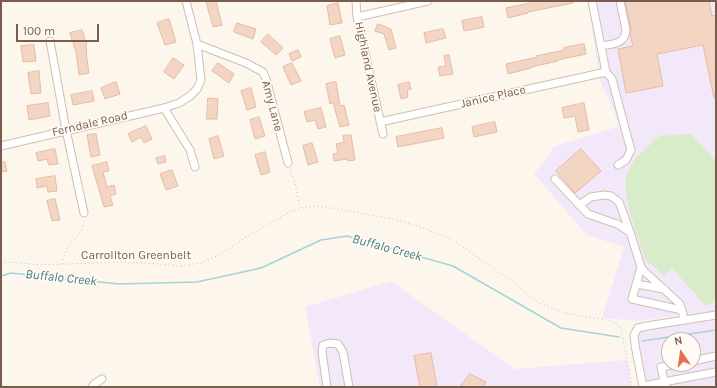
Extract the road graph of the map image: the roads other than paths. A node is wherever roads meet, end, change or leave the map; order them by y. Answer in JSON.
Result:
{"nodes":[{"id":1,"x":186,"y":1,"type":"edge"},
{"id":2,"x":356,"y":1,"type":"edge"},
{"id":3,"x":428,"y":1,"type":"edge"},
{"id":4,"x":592,"y":1,"type":"edge"},
{"id":5,"x":620,"y":1,"type":"edge"},
{"id":6,"x":357,"y":17,"type":"junction"},
{"id":7,"x":50,"y":41,"type":"dead end"},
{"id":8,"x":197,"y":44,"type":"junction"},
{"id":9,"x":601,"y":46,"type":"junction"},
{"id":10,"x":606,"y":72,"type":"junction"},
{"id":11,"x":164,"y":108,"type":"junction"},
{"id":12,"x":380,"y":122,"type":"junction"},
{"id":13,"x":66,"y":130,"type":"junction"},
{"id":14,"x":383,"y":134,"type":"dead end"},
{"id":15,"x":1,"y":146,"type":"edge"},
{"id":16,"x":288,"y":163,"type":"road end"},
{"id":17,"x":618,"y":165,"type":"dead end"},
{"id":18,"x":195,"y":167,"type":"dead end"},
{"id":19,"x":555,"y":179,"type":"dead end"},
{"id":20,"x":579,"y":205,"type":"junction"},
{"id":21,"x":84,"y":213,"type":"road end"},
{"id":22,"x":630,"y":232,"type":"junction"},
{"id":23,"x":641,"y":268,"type":"junction"},
{"id":24,"x":636,"y":284,"type":"junction"},
{"id":25,"x":664,"y":289,"type":"junction"},
{"id":26,"x":682,"y":310,"type":"junction"},
{"id":27,"x":716,"y":315,"type":"edge"},
{"id":28,"x":684,"y":320,"type":"junction"},
{"id":29,"x":716,"y":356,"type":"edge"},
{"id":30,"x":701,"y":359,"type":"edge"},
{"id":31,"x":662,"y":372,"type":"edge"},
{"id":32,"x":716,"y":372,"type":"edge"},
{"id":33,"x":102,"y":379,"type":"dead end"},
{"id":34,"x":664,"y":385,"type":"edge"},
{"id":35,"x":92,"y":387,"type":"edge"},
{"id":36,"x":327,"y":387,"type":"edge"},
{"id":37,"x":349,"y":387,"type":"edge"},
{"id":38,"x":643,"y":387,"type":"edge"}],
"edges":[{"from":1,"to":8,"type":"street","name":"Ferndale Road"},
{"from":2,"to":6,"type":"street","name":"Highland Avenue"},
{"from":3,"to":6,"type":"street"},
{"from":4,"to":9,"type":"street"},
{"from":5,"to":9,"type":"street"},
{"from":6,"to":12,"type":"street","name":"Highland Avenue"},
{"from":7,"to":13,"type":"street"},
{"from":8,"to":11,"type":"street","name":"Ferndale Road"},
{"from":8,"to":16,"type":"street","name":"Amy Lane"},
{"from":9,"to":10,"type":"street"},
{"from":10,"to":12,"type":"street","name":"Janice Place"},
{"from":10,"to":17,"type":"street"},
{"from":11,"to":13,"type":"street","name":"Ferndale Road"},
{"from":11,"to":18,"type":"street"},
{"from":12,"to":14,"type":"street","name":"Highland Avenue"},
{"from":13,"to":15,"type":"street","name":"Ferndale Road"},
{"from":13,"to":21,"type":"street"},
{"from":19,"to":20,"type":"street"},
{"from":20,"to":22,"type":"street"},
{"from":20,"to":22,"type":"street"},
{"from":22,"to":23,"type":"street"},
{"from":23,"to":24,"type":"street"},
{"from":23,"to":25,"type":"street"},
{"from":24,"to":25,"type":"street"},
{"from":24,"to":26,"type":"street"},
{"from":25,"to":26,"type":"street"},
{"from":26,"to":28,"type":"street"},
{"from":27,"to":28,"type":"street"},
{"from":28,"to":38,"type":"street"},
{"from":29,"to":30,"type":"street"},
{"from":31,"to":34,"type":"street"},
{"from":32,"to":34,"type":"street"},
{"from":33,"to":35,"type":"street"},
{"from":34,"to":38,"type":"street"},
{"from":36,"to":37,"type":"street"}]}
